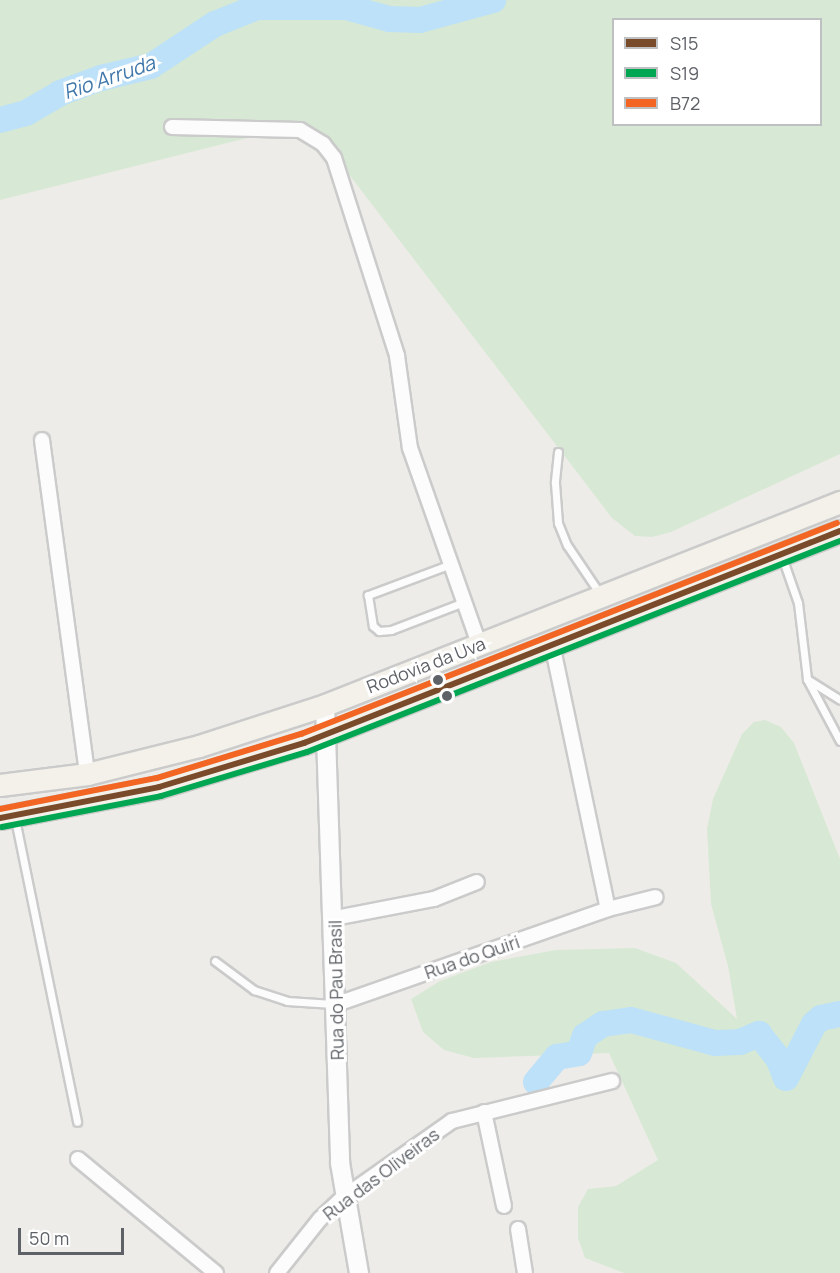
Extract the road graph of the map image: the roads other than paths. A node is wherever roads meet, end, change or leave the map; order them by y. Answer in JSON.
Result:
{"nodes":[{"id":1,"x":172,"y":127,"type":"dead end"},
{"id":2,"x":42,"y":441,"type":"dead end"},
{"id":3,"x":558,"y":452,"type":"dead end"},
{"id":4,"x":840,"y":502,"type":"edge"},
{"id":5,"x":840,"y":531,"type":"edge"},
{"id":6,"x":781,"y":554,"type":"junction"},
{"id":7,"x":451,"y":564,"type":"junction"},
{"id":8,"x":602,"y":596,"type":"junction"},
{"id":9,"x":464,"y":602,"type":"junction"},
{"id":10,"x":479,"y":644,"type":"junction"},
{"id":11,"x":552,"y":644,"type":"junction"},
{"id":12,"x":807,"y":679,"type":"junction"},
{"id":13,"x":840,"y":700,"type":"edge"},
{"id":14,"x":325,"y":705,"type":"junction"},
{"id":15,"x":327,"y":733,"type":"junction"},
{"id":16,"x":840,"y":741,"type":"edge"},
{"id":17,"x":87,"y":774,"type":"junction"},
{"id":18,"x":0,"y":785,"type":"edge"},
{"id":19,"x":7,"y":817,"type":"edge"},
{"id":20,"x":477,"y":882,"type":"dead end"},
{"id":21,"x":656,"y":897,"type":"dead end"},
{"id":22,"x":608,"y":909,"type":"junction"},
{"id":23,"x":335,"y":918,"type":"junction"},
{"id":24,"x":215,"y":961,"type":"dead end"},
{"id":25,"x":336,"y":1004,"type":"junction"},
{"id":26,"x":612,"y":1081,"type":"dead end"},
{"id":27,"x":484,"y":1112,"type":"junction"},
{"id":28,"x":77,"y":1122,"type":"dead end"},
{"id":29,"x":78,"y":1159,"type":"dead end"},
{"id":30,"x":344,"y":1197,"type":"junction"},
{"id":31,"x":504,"y":1206,"type":"dead end"},
{"id":32,"x":518,"y":1229,"type":"dead end"},
{"id":33,"x":216,"y":1273,"type":"edge"},
{"id":34,"x":277,"y":1273,"type":"edge"},
{"id":35,"x":359,"y":1273,"type":"edge"},
{"id":36,"x":525,"y":1273,"type":"edge"}],
"edges":[{"from":1,"to":7,"type":"street"},
{"from":2,"to":17,"type":"street"},
{"from":3,"to":8,"type":"lane"},
{"from":4,"to":8,"type":"main road","name":"Rodovia da Uva"},
{"from":5,"to":6,"type":"main road","name":"Rodovia da Uva"},
{"from":6,"to":11,"type":"main road","name":"Rodovia da Uva"},
{"from":6,"to":12,"type":"lane"},
{"from":7,"to":9,"type":"street"},
{"from":7,"to":9,"type":"lane"},
{"from":8,"to":10,"type":"main road","name":"Rodovia da Uva"},
{"from":9,"to":10,"type":"street"},
{"from":10,"to":14,"type":"main road","name":"Rodovia da Uva"},
{"from":11,"to":15,"type":"main road","name":"Rodovia da Uva"},
{"from":11,"to":22,"type":"street"},
{"from":12,"to":13,"type":"lane"},
{"from":12,"to":16,"type":"lane"},
{"from":14,"to":15,"type":"street","name":"Rua do Pau Brasil"},
{"from":14,"to":17,"type":"main road","name":"Rodovia da Uva"},
{"from":15,"to":19,"type":"main road","name":"Rodovia da Uva"},
{"from":15,"to":23,"type":"street","name":"Rua do Pau Brasil"},
{"from":17,"to":18,"type":"main road","name":"Rodovia da Uva"},
{"from":19,"to":28,"type":"lane"},
{"from":20,"to":23,"type":"street"},
{"from":21,"to":22,"type":"street","name":"Rua do Quiri"},
{"from":22,"to":25,"type":"street","name":"Rua do Quiri"},
{"from":23,"to":25,"type":"street","name":"Rua do Pau Brasil"},
{"from":24,"to":25,"type":"lane"},
{"from":25,"to":30,"type":"street","name":"Rua do Pau Brasil"},
{"from":26,"to":27,"type":"street","name":"Rua das Oliveiras"},
{"from":27,"to":30,"type":"street","name":"Rua das Oliveiras"},
{"from":27,"to":31,"type":"street"},
{"from":29,"to":33,"type":"street"},
{"from":30,"to":34,"type":"street","name":"Rua das Oliveiras"},
{"from":30,"to":35,"type":"street","name":"Rua do Pau Brasil"},
{"from":32,"to":36,"type":"street"}]}
